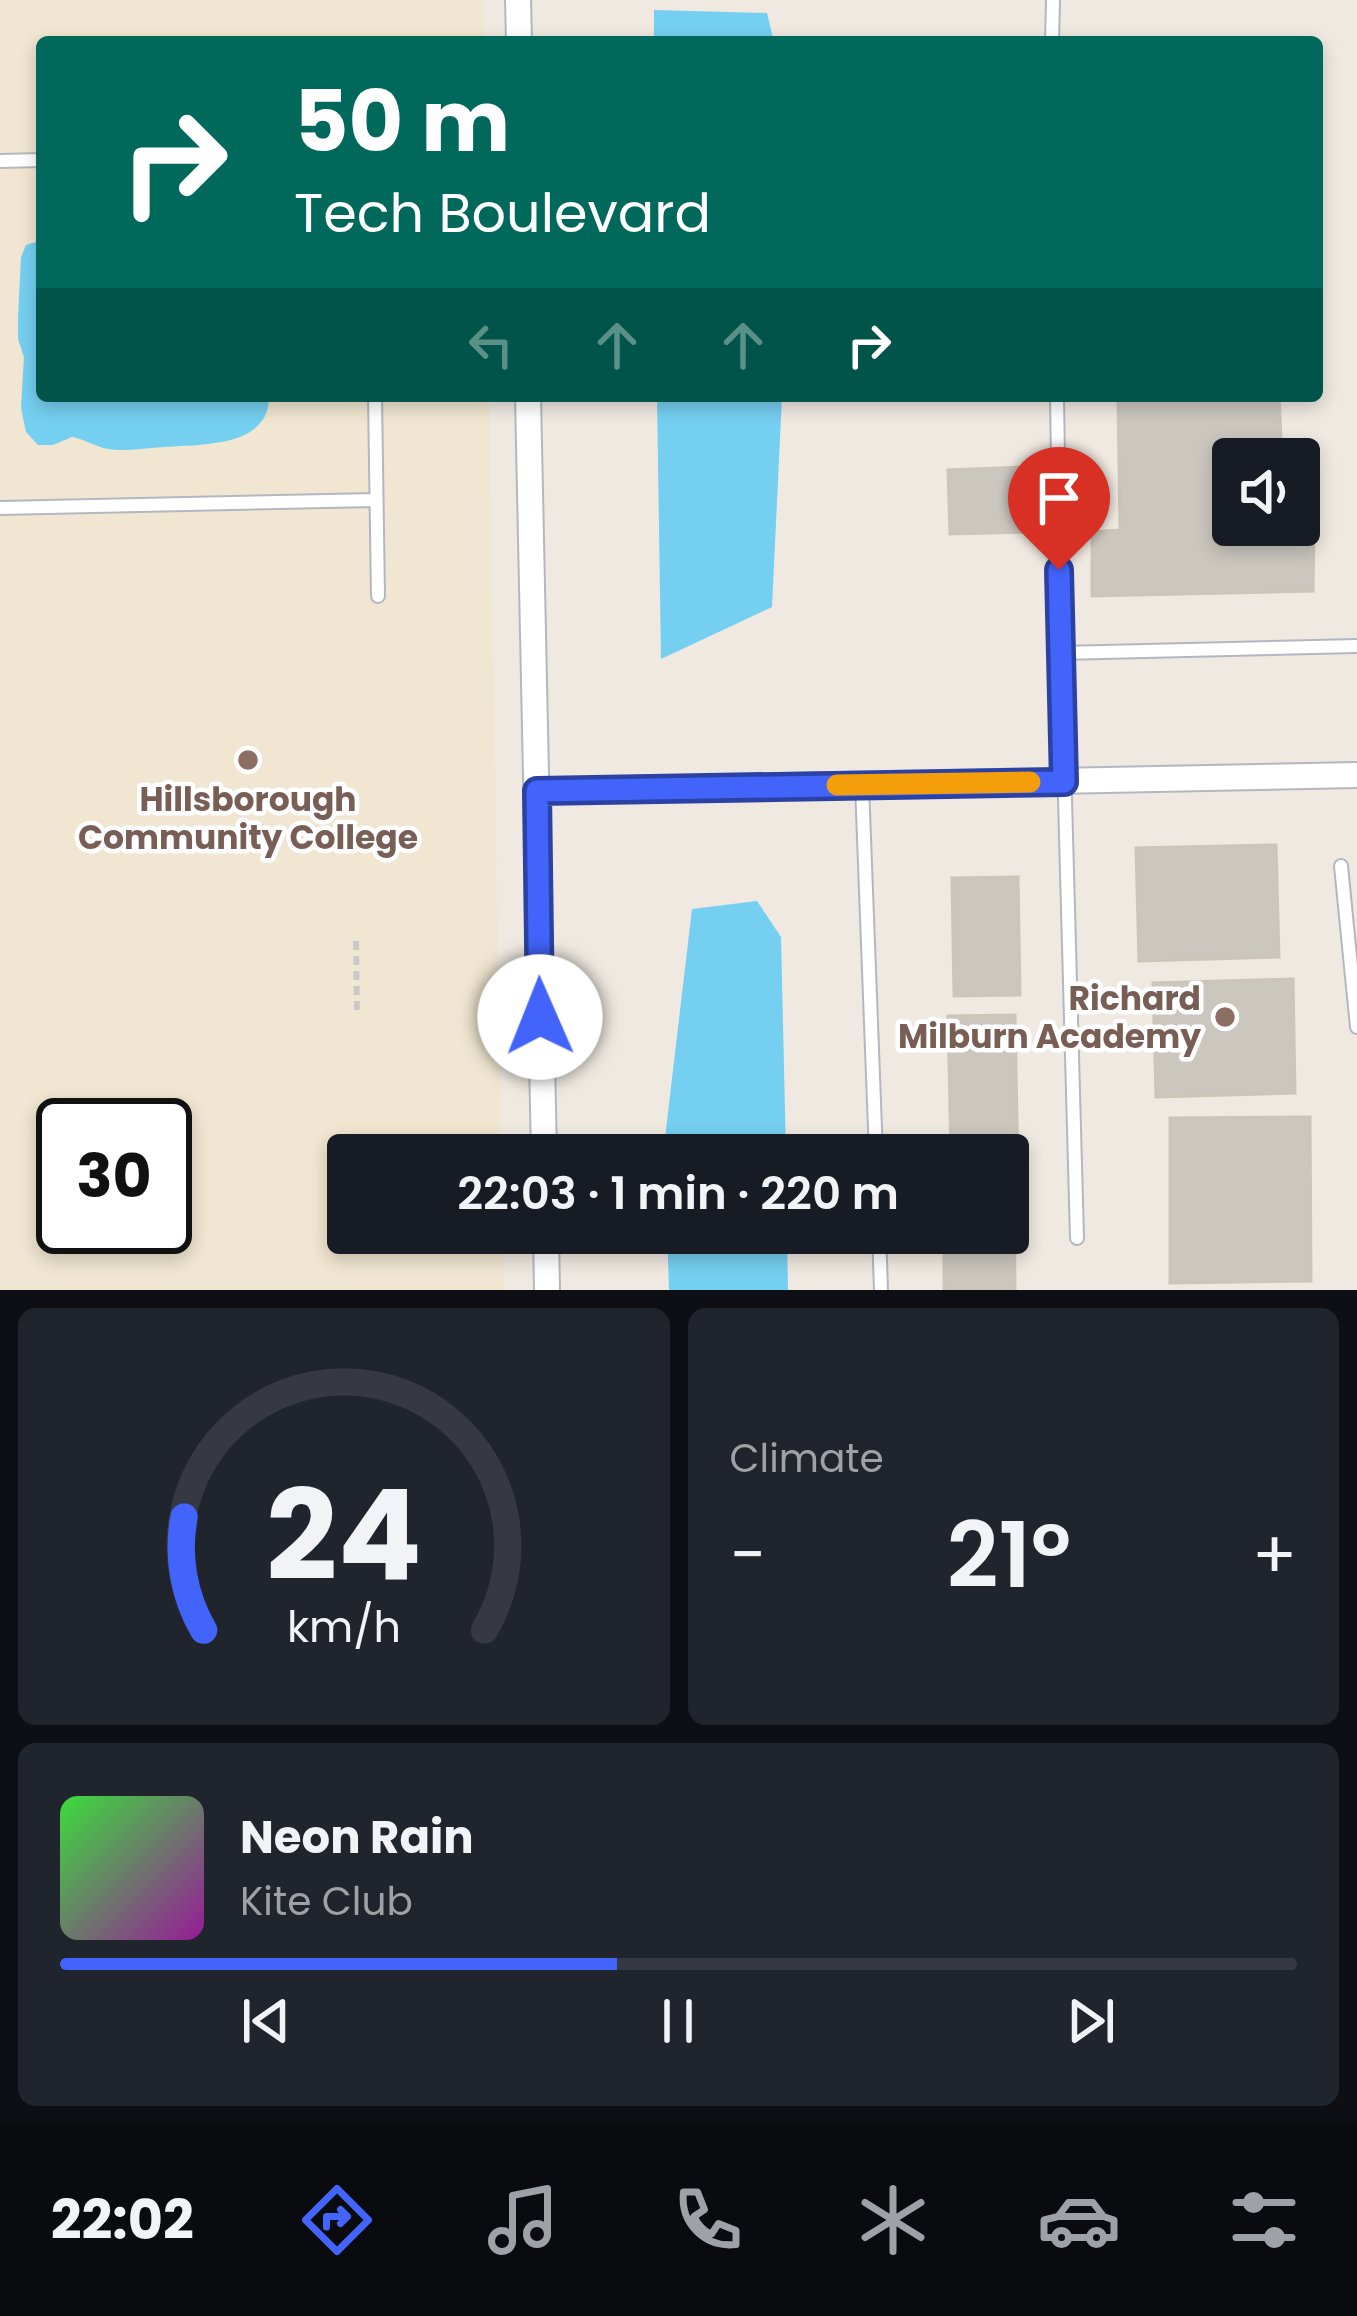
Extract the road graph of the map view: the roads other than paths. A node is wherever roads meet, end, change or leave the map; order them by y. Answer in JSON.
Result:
{"nodes":[{"id":1,"x":518,"y":0,"type":"edge"},
{"id":2,"x":1053,"y":0,"type":"edge"},
{"id":3,"x":519,"y":36,"type":"edge"},
{"id":4,"x":1052,"y":36,"type":"edge"},
{"id":5,"x":36,"y":160,"type":"edge"},
{"id":6,"x":0,"y":161,"type":"edge"},
{"id":7,"x":375,"y":402,"type":"edge"},
{"id":8,"x":528,"y":402,"type":"edge"},
{"id":9,"x":1057,"y":402,"type":"edge"},
{"id":10,"x":375,"y":500,"type":"junction"},
{"id":11,"x":0,"y":508,"type":"edge"},
{"id":12,"x":378,"y":596,"type":"dead end"},
{"id":13,"x":1357,"y":646,"type":"edge"},
{"id":14,"x":1060,"y":653,"type":"junction"},
{"id":15,"x":1357,"y":775,"type":"edge"},
{"id":16,"x":1064,"y":782,"type":"junction"},
{"id":17,"x":862,"y":784,"type":"junction"},
{"id":18,"x":537,"y":791,"type":"junction"},
{"id":19,"x":1341,"y":866,"type":"dead end"},
{"id":20,"x":1357,"y":1027,"type":"edge"},
{"id":21,"x":544,"y":1134,"type":"edge"},
{"id":22,"x":875,"y":1134,"type":"edge"},
{"id":23,"x":1077,"y":1238,"type":"dead end"},
{"id":24,"x":547,"y":1254,"type":"edge"},
{"id":25,"x":880,"y":1254,"type":"edge"},
{"id":26,"x":548,"y":1290,"type":"edge"},
{"id":27,"x":881,"y":1290,"type":"edge"}],
"edges":[{"from":1,"to":3,"type":"street"},
{"from":2,"to":4,"type":"lane"},
{"from":5,"to":6,"type":"lane"},
{"from":7,"to":10,"type":"lane"},
{"from":8,"to":18,"type":"street"},
{"from":9,"to":14,"type":"lane"},
{"from":10,"to":11,"type":"lane"},
{"from":10,"to":12,"type":"lane"},
{"from":13,"to":14,"type":"lane"},
{"from":14,"to":16,"type":"lane"},
{"from":15,"to":16,"type":"street"},
{"from":16,"to":17,"type":"street"},
{"from":16,"to":23,"type":"lane"},
{"from":17,"to":18,"type":"street"},
{"from":17,"to":22,"type":"lane"},
{"from":18,"to":21,"type":"street"},
{"from":19,"to":20,"type":"lane"},
{"from":24,"to":26,"type":"street"},
{"from":25,"to":27,"type":"lane"}]}
